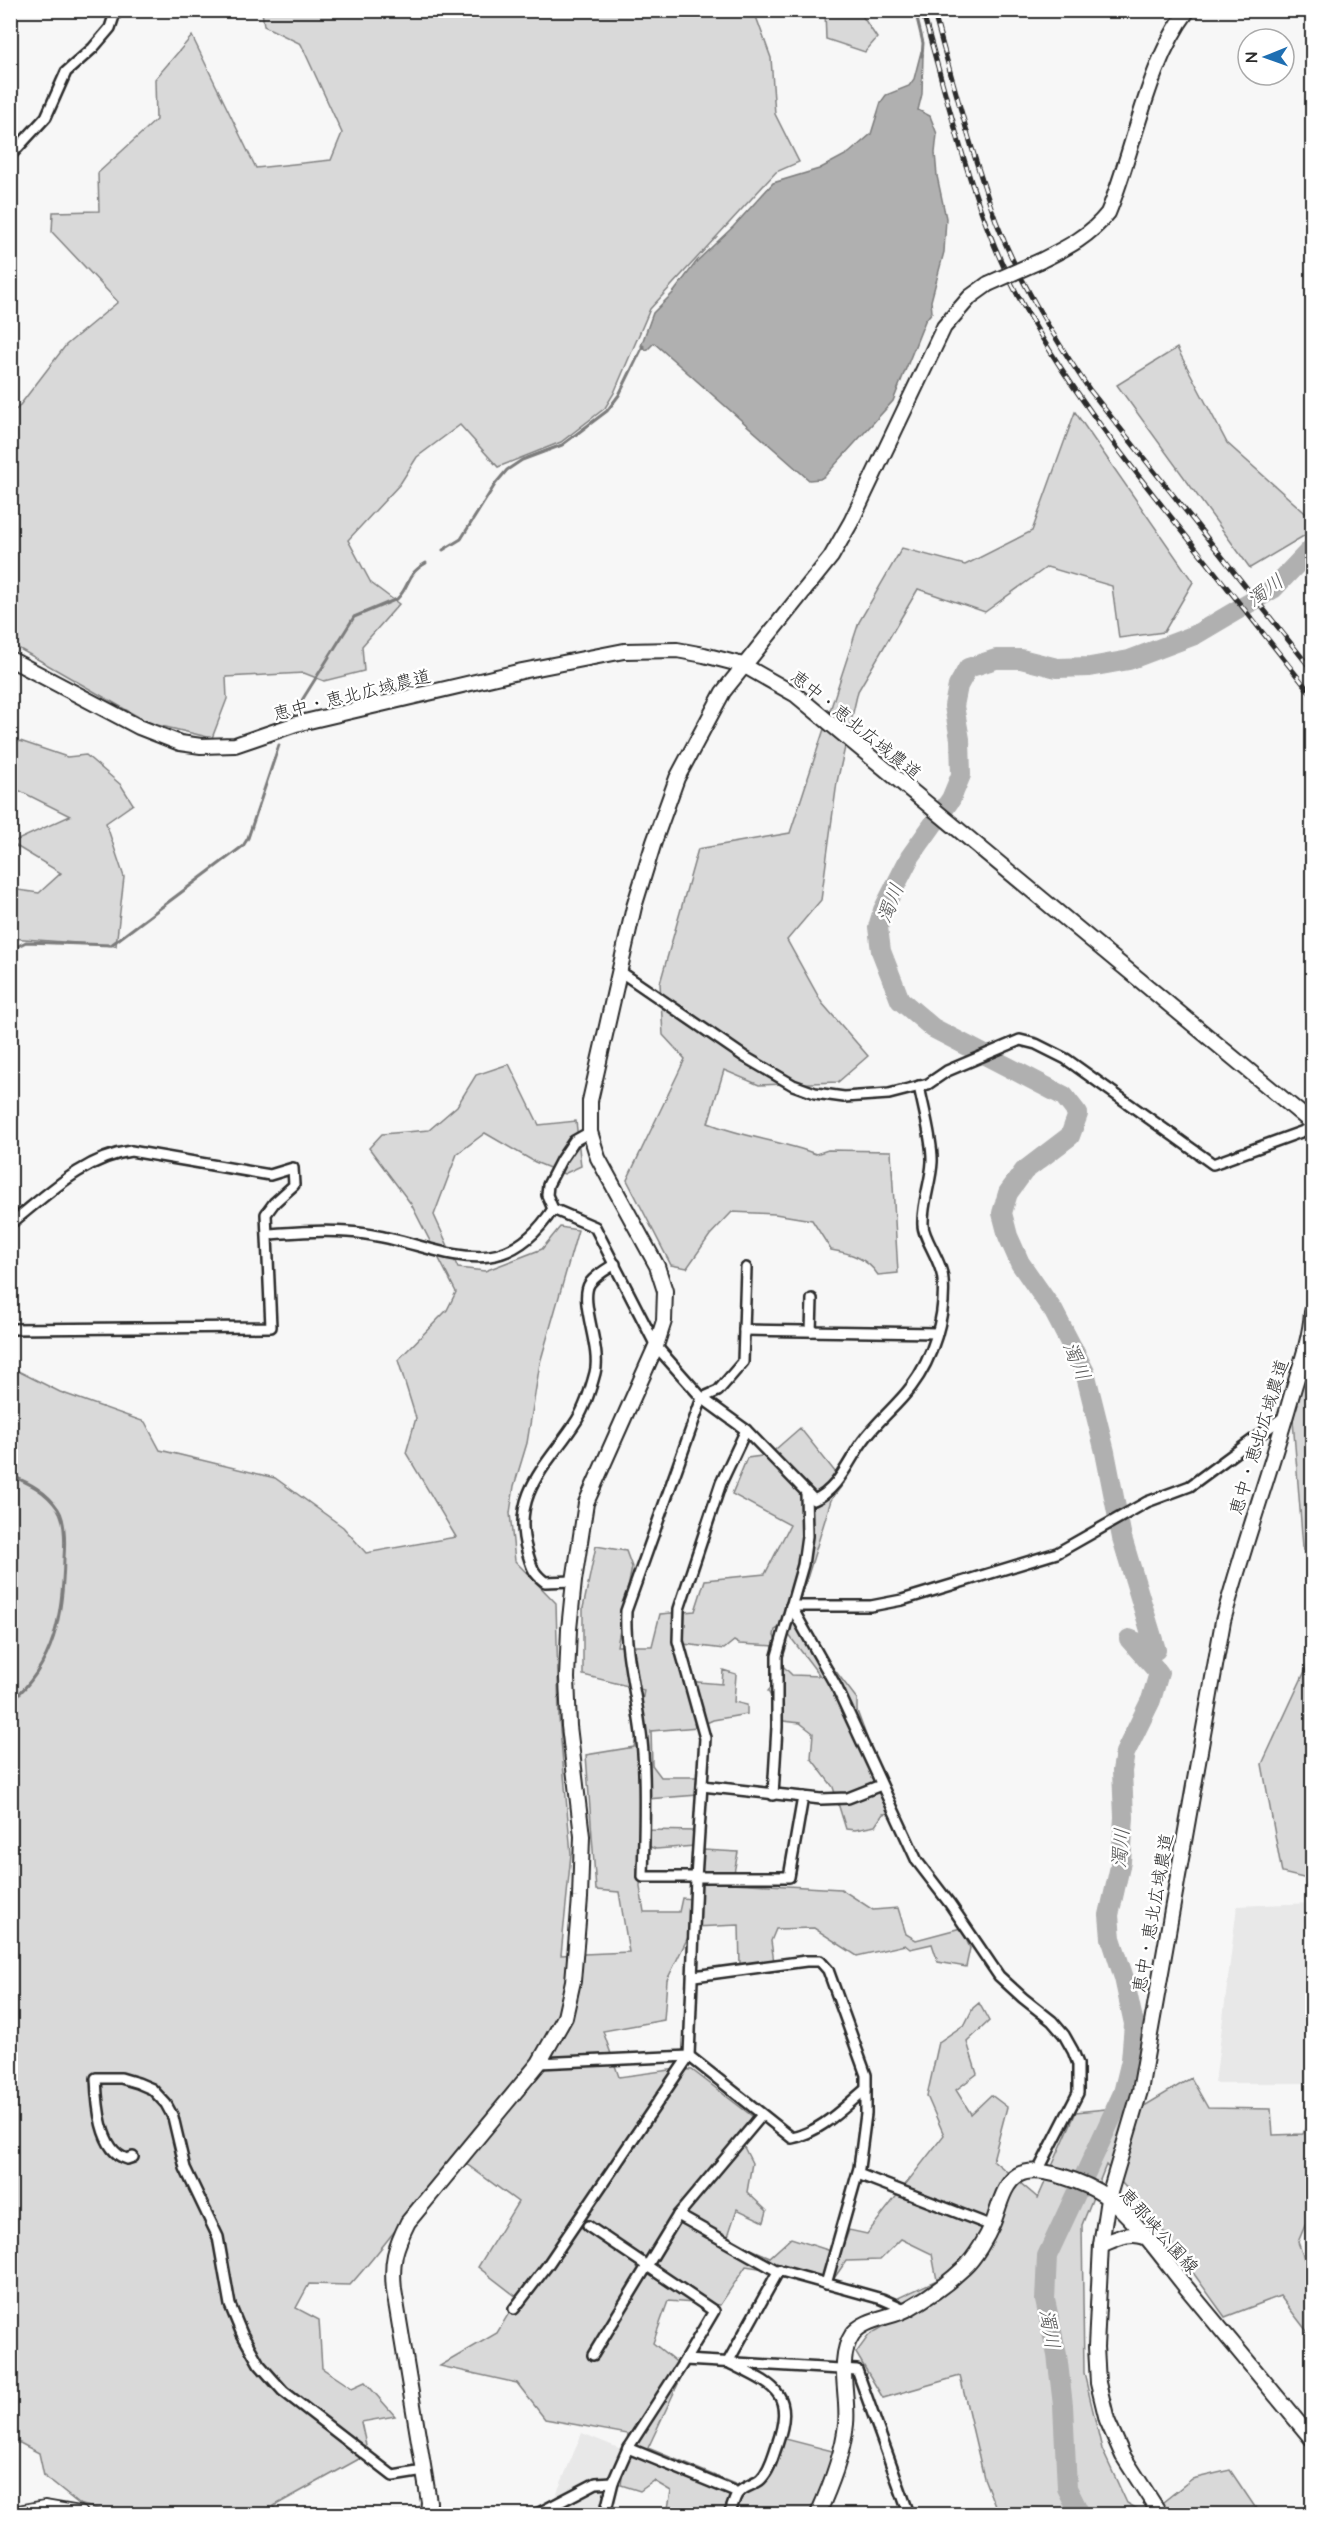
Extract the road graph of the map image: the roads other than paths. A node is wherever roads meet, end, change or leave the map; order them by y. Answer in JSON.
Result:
{"nodes":[{"id":1,"x":116,"y":10,"type":"edge"},
{"id":2,"x":1188,"y":10,"type":"edge"},
{"id":3,"x":10,"y":156,"type":"edge"},
{"id":4,"x":10,"y":659,"type":"edge"},
{"id":5,"x":743,"y":665,"type":"junction"},
{"id":6,"x":618,"y":970,"type":"junction"},
{"id":7,"x":919,"y":1086,"type":"junction"},
{"id":8,"x":1312,"y":1123,"type":"edge"},
{"id":9,"x":1312,"y":1128,"type":"edge"},
{"id":10,"x":590,"y":1132,"type":"junction"},
{"id":11,"x":553,"y":1209,"type":"junction"},
{"id":12,"x":10,"y":1224,"type":"edge"},
{"id":13,"x":268,"y":1234,"type":"junction"},
{"id":14,"x":615,"y":1263,"type":"junction"},
{"id":15,"x":746,"y":1268,"type":"dead end"},
{"id":16,"x":812,"y":1299,"type":"dead end"},
{"id":17,"x":1312,"y":1312,"type":"edge"},
{"id":18,"x":10,"y":1329,"type":"edge"},
{"id":19,"x":744,"y":1330,"type":"junction"},
{"id":20,"x":811,"y":1331,"type":"junction"},
{"id":21,"x":937,"y":1332,"type":"junction"},
{"id":22,"x":656,"y":1346,"type":"junction"},
{"id":23,"x":702,"y":1398,"type":"junction"},
{"id":24,"x":1286,"y":1415,"type":"junction"},
{"id":25,"x":746,"y":1430,"type":"junction"},
{"id":26,"x":806,"y":1493,"type":"junction"},
{"id":27,"x":574,"y":1581,"type":"junction"},
{"id":28,"x":791,"y":1606,"type":"junction"},
{"id":29,"x":881,"y":1785,"type":"junction"},
{"id":30,"x":702,"y":1786,"type":"junction"},
{"id":31,"x":773,"y":1795,"type":"junction"},
{"id":32,"x":803,"y":1797,"type":"junction"},
{"id":33,"x":696,"y":1878,"type":"junction"},
{"id":34,"x":694,"y":1976,"type":"junction"},
{"id":35,"x":689,"y":2056,"type":"junction"},
{"id":36,"x":539,"y":2063,"type":"junction"},
{"id":37,"x":866,"y":2089,"type":"junction"},
{"id":38,"x":762,"y":2115,"type":"junction"},
{"id":39,"x":133,"y":2157,"type":"dead end"},
{"id":40,"x":1038,"y":2171,"type":"junction"},
{"id":41,"x":858,"y":2174,"type":"junction"},
{"id":42,"x":1108,"y":2199,"type":"junction"},
{"id":43,"x":678,"y":2215,"type":"junction"},
{"id":44,"x":588,"y":2226,"type":"dead end"},
{"id":45,"x":992,"y":2226,"type":"junction"},
{"id":46,"x":1145,"y":2237,"type":"junction"},
{"id":47,"x":1101,"y":2245,"type":"junction"},
{"id":48,"x":646,"y":2266,"type":"junction"},
{"id":49,"x":779,"y":2270,"type":"junction"},
{"id":50,"x":826,"y":2284,"type":"junction"},
{"id":51,"x":514,"y":2309,"type":"dead end"},
{"id":52,"x":907,"y":2310,"type":"junction"},
{"id":53,"x":593,"y":2355,"type":"dead end"},
{"id":54,"x":685,"y":2360,"type":"junction"},
{"id":55,"x":728,"y":2362,"type":"junction"},
{"id":56,"x":845,"y":2368,"type":"junction"},
{"id":57,"x":1312,"y":2439,"type":"edge"},
{"id":58,"x":628,"y":2448,"type":"junction"},
{"id":59,"x":424,"y":2470,"type":"junction"},
{"id":60,"x":614,"y":2482,"type":"junction"},
{"id":61,"x":738,"y":2493,"type":"junction"},
{"id":62,"x":13,"y":2513,"type":"edge"},
{"id":63,"x":80,"y":2514,"type":"edge"},
{"id":64,"x":428,"y":2514,"type":"edge"},
{"id":65,"x":537,"y":2514,"type":"edge"},
{"id":66,"x":605,"y":2514,"type":"edge"},
{"id":67,"x":729,"y":2514,"type":"edge"},
{"id":68,"x":818,"y":2514,"type":"edge"},
{"id":69,"x":909,"y":2514,"type":"edge"},
{"id":70,"x":1160,"y":2514,"type":"edge"}],
"edges":[{"from":1,"to":3,"type":"street"},
{"from":2,"to":5,"type":"street","bridge":true},
{"from":4,"to":5,"type":"street","name":"恵中・恵北広域農道"},
{"from":5,"to":6,"type":"street"},
{"from":5,"to":8,"type":"street","name":"恵中・恵北広域農道"},
{"from":6,"to":7,"type":"street"},
{"from":6,"to":10,"type":"street"},
{"from":7,"to":9,"type":"street"},
{"from":7,"to":21,"type":"street"},
{"from":10,"to":11,"type":"street"},
{"from":10,"to":22,"type":"street"},
{"from":11,"to":13,"type":"street"},
{"from":11,"to":14,"type":"street"},
{"from":12,"to":13,"type":"street"},
{"from":13,"to":18,"type":"street"},
{"from":14,"to":22,"type":"street"},
{"from":14,"to":27,"type":"street"},
{"from":15,"to":19,"type":"street"},
{"from":16,"to":20,"type":"street"},
{"from":17,"to":24,"type":"street","name":"恵中・恵北広域農道"},
{"from":19,"to":20,"type":"street"},
{"from":19,"to":23,"type":"street"},
{"from":20,"to":21,"type":"street"},
{"from":21,"to":26,"type":"street"},
{"from":22,"to":23,"type":"street"},
{"from":22,"to":27,"type":"street"},
{"from":23,"to":25,"type":"street"},
{"from":23,"to":33,"type":"street"},
{"from":24,"to":28,"type":"street"},
{"from":24,"to":42,"type":"street","name":"恵中・恵北広域農道"},
{"from":25,"to":26,"type":"street"},
{"from":25,"to":30,"type":"street"},
{"from":26,"to":28,"type":"street"},
{"from":27,"to":36,"type":"street"},
{"from":28,"to":29,"type":"street"},
{"from":28,"to":31,"type":"street"},
{"from":29,"to":32,"type":"street"},
{"from":29,"to":40,"type":"street"},
{"from":30,"to":31,"type":"street"},
{"from":30,"to":33,"type":"street"},
{"from":31,"to":32,"type":"street"},
{"from":32,"to":33,"type":"street"},
{"from":33,"to":34,"type":"street"},
{"from":34,"to":35,"type":"street"},
{"from":34,"to":37,"type":"street"},
{"from":35,"to":36,"type":"street"},
{"from":35,"to":38,"type":"street"},
{"from":35,"to":51,"type":"street"},
{"from":36,"to":59,"type":"street"},
{"from":37,"to":38,"type":"street"},
{"from":37,"to":41,"type":"street"},
{"from":38,"to":43,"type":"street"},
{"from":39,"to":59,"type":"street"},
{"from":40,"to":42,"type":"street","name":"恵那峡公園線"},
{"from":40,"to":45,"type":"street"},
{"from":41,"to":45,"type":"street"},
{"from":41,"to":50,"type":"street"},
{"from":42,"to":46,"type":"street","name":"恵那峡公園線"},
{"from":42,"to":47,"type":"street","name":"恵中・恵北広域農道"},
{"from":43,"to":48,"type":"street"},
{"from":43,"to":49,"type":"street"},
{"from":44,"to":48,"type":"street"},
{"from":45,"to":52,"type":"street"},
{"from":46,"to":47,"type":"street"},
{"from":46,"to":57,"type":"street","name":"恵那峡公園線"},
{"from":47,"to":70,"type":"street","name":"恵中・恵北広域農道"},
{"from":48,"to":53,"type":"street"},
{"from":48,"to":54,"type":"street"},
{"from":49,"to":50,"type":"street"},
{"from":49,"to":55,"type":"street"},
{"from":50,"to":52,"type":"street"},
{"from":52,"to":56,"type":"street"},
{"from":54,"to":55,"type":"street"},
{"from":54,"to":58,"type":"street"},
{"from":55,"to":56,"type":"street"},
{"from":55,"to":61,"type":"street"},
{"from":56,"to":68,"type":"street"},
{"from":56,"to":69,"type":"street"},
{"from":58,"to":60,"type":"street"},
{"from":58,"to":61,"type":"street"},
{"from":59,"to":64,"type":"street"},
{"from":60,"to":65,"type":"street"},
{"from":60,"to":66,"type":"street"},
{"from":61,"to":67,"type":"street"},
{"from":62,"to":63,"type":"street"}]}
